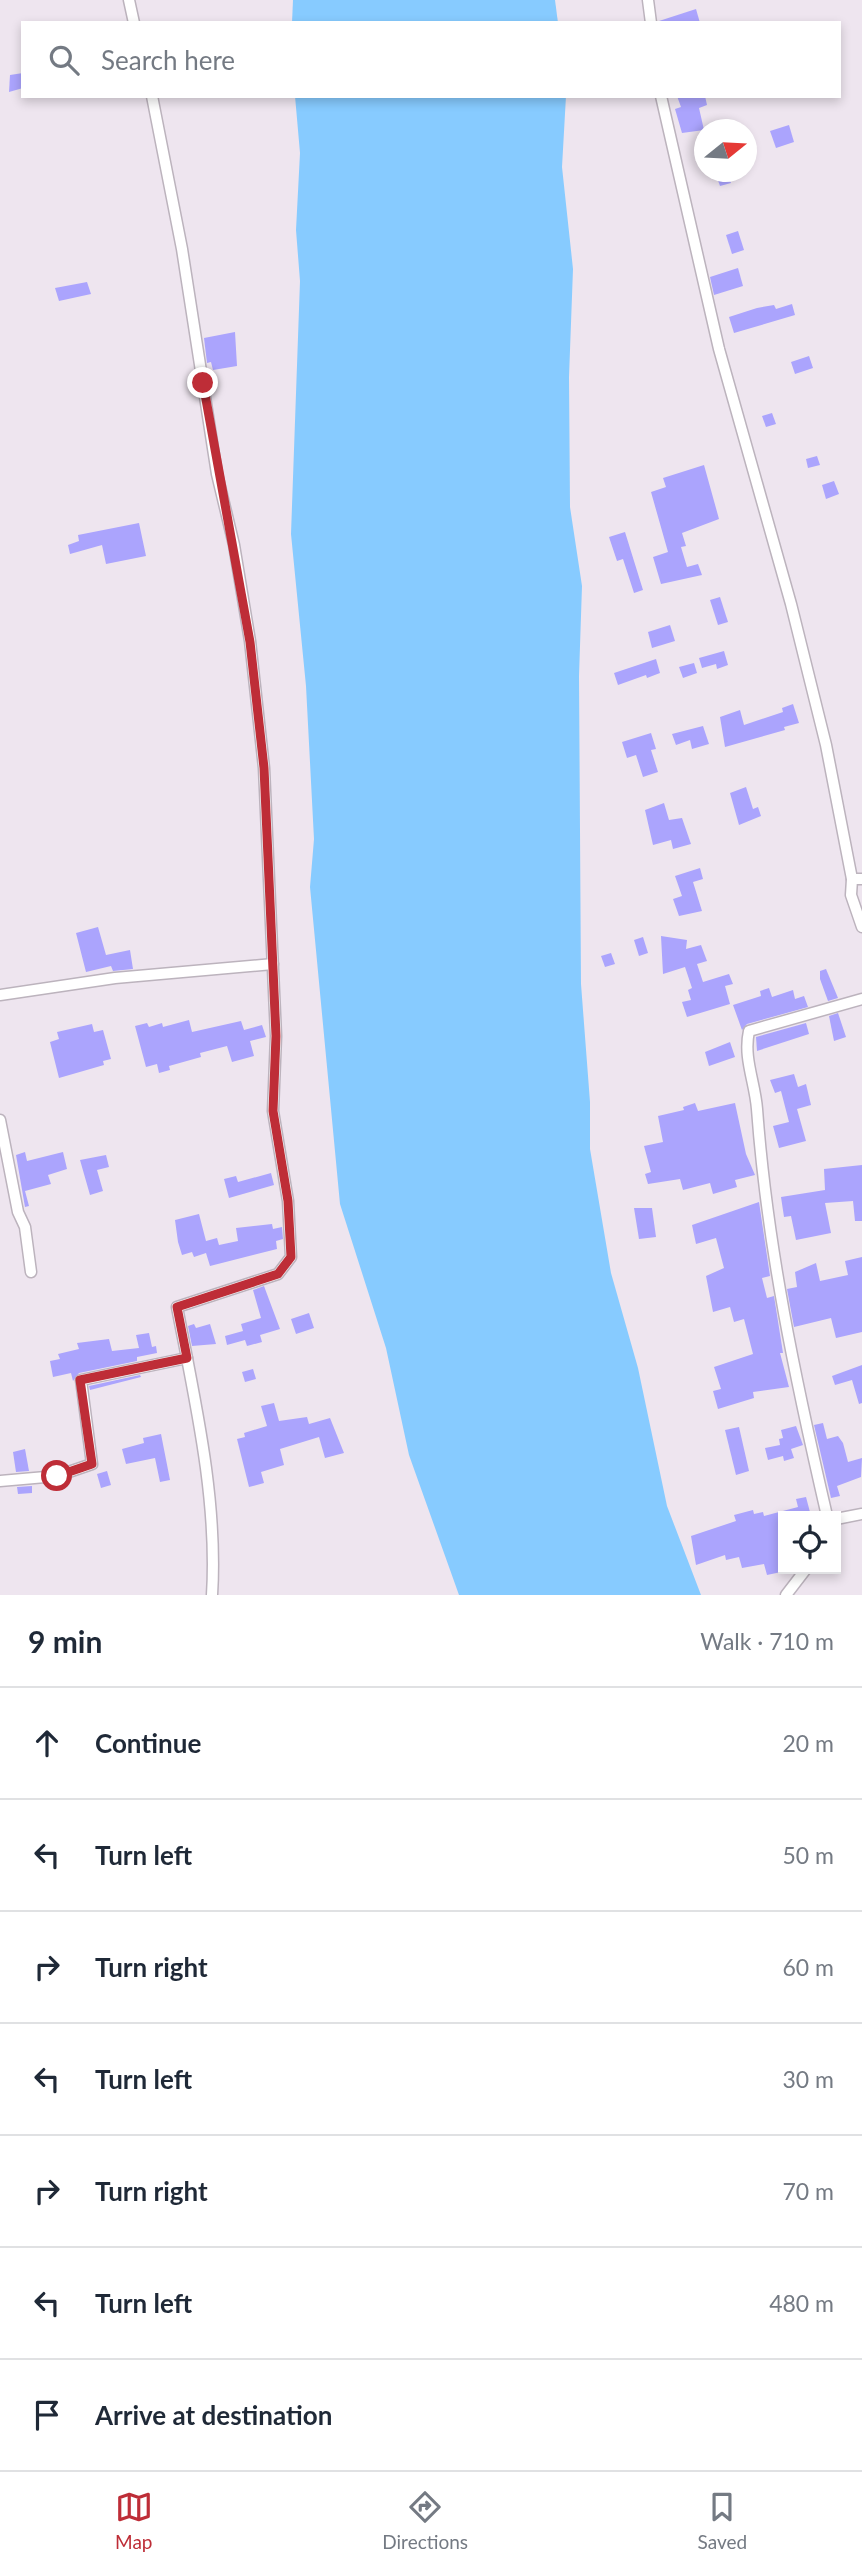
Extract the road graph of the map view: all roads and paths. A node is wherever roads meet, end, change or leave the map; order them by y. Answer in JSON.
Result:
{"nodes":[{"id":1,"x":129,"y":0,"type":"edge"},
{"id":2,"x":648,"y":0,"type":"edge"},
{"id":3,"x":134,"y":21,"type":"edge"},
{"id":4,"x":651,"y":21,"type":"edge"},
{"id":5,"x":152,"y":98,"type":"edge"},
{"id":6,"x":661,"y":98,"type":"edge"},
{"id":7,"x":857,"y":879,"type":"edge"},
{"id":8,"x":862,"y":927,"type":"edge"},
{"id":9,"x":273,"y":964,"type":"junction"},
{"id":10,"x":0,"y":995,"type":"edge"},
{"id":11,"x":862,"y":999,"type":"edge"},
{"id":12,"x":0,"y":1119,"type":"edge"},
{"id":13,"x":31,"y":1272,"type":"dead end"},
{"id":14,"x":187,"y":1358,"type":"junction"},
{"id":15,"x":0,"y":1481,"type":"edge"},
{"id":16,"x":826,"y":1511,"type":"edge"},
{"id":17,"x":862,"y":1514,"type":"edge"},
{"id":18,"x":841,"y":1518,"type":"edge"},
{"id":19,"x":802,"y":1574,"type":"edge"},
{"id":20,"x":212,"y":1595,"type":"edge"},
{"id":21,"x":786,"y":1595,"type":"edge"}],
"edges":[{"from":1,"to":3,"type":"street"},
{"from":2,"to":4,"type":"street"},
{"from":5,"to":9,"type":"street"},
{"from":6,"to":7,"type":"street"},
{"from":7,"to":8,"type":"street"},
{"from":9,"to":10,"type":"street"},
{"from":9,"to":14,"type":"street"},
{"from":11,"to":16,"type":"street"},
{"from":12,"to":13,"type":"street"},
{"from":14,"to":15,"type":"street"},
{"from":14,"to":20,"type":"street"},
{"from":17,"to":18,"type":"street"},
{"from":19,"to":21,"type":"street"}]}
